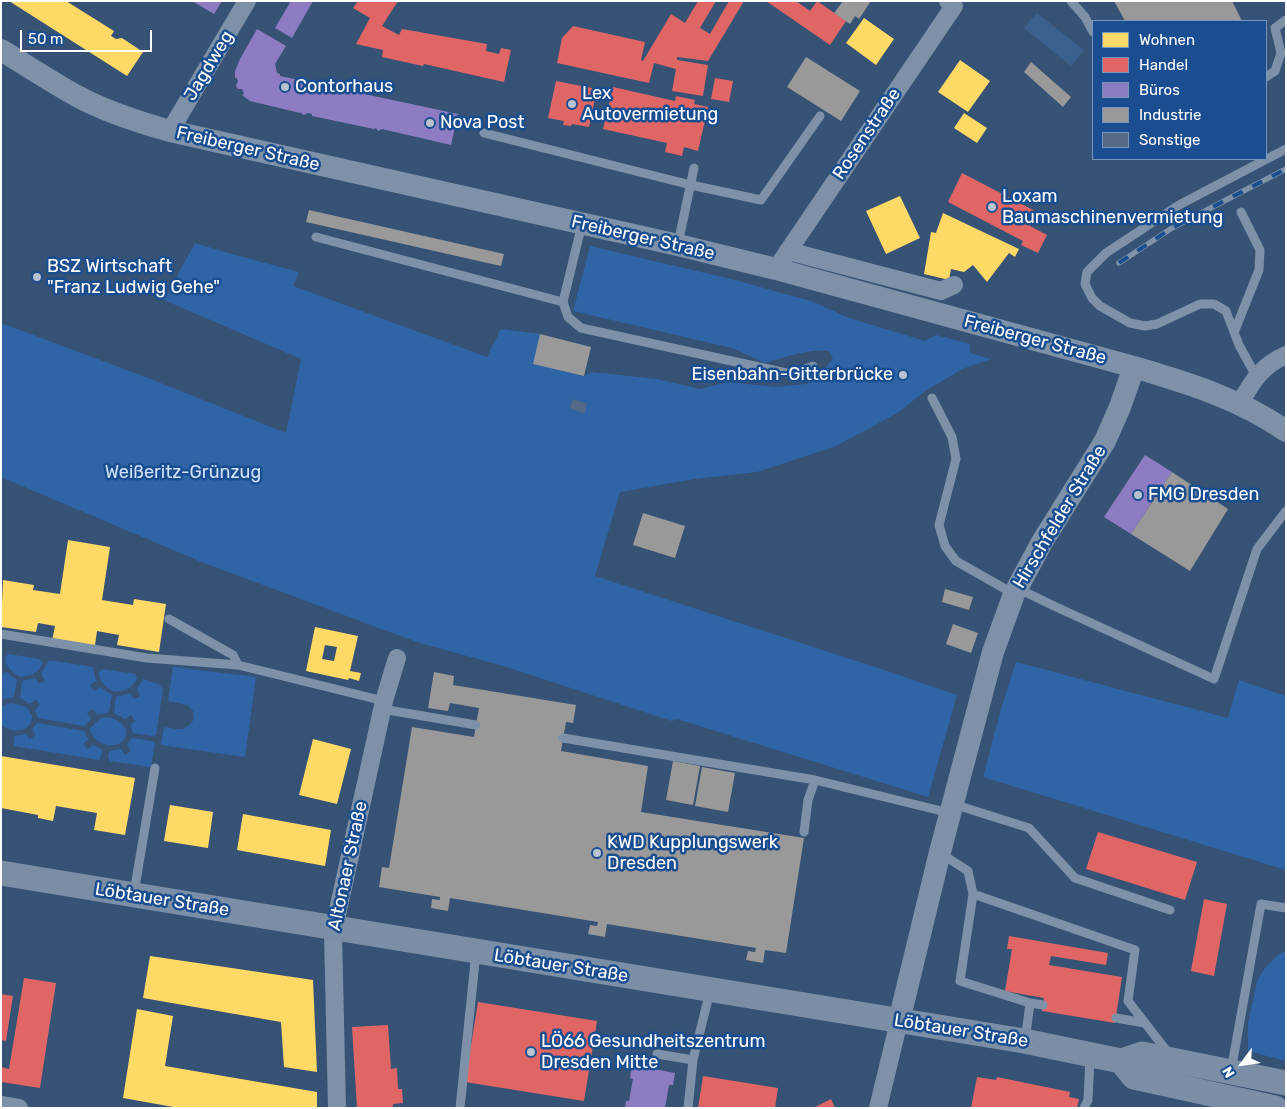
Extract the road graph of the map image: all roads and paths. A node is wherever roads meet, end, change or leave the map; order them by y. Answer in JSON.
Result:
{"nodes":[{"id":1,"x":247,"y":1,"type":"edge"},
{"id":2,"x":1071,"y":1,"type":"edge"},
{"id":3,"x":954,"y":3,"type":"edge"},
{"id":4,"x":1286,"y":20,"type":"edge"},
{"id":5,"x":1092,"y":30,"type":"edge"},
{"id":6,"x":1,"y":50,"type":"edge"},
{"id":7,"x":1267,"y":76,"type":"edge"},
{"id":8,"x":820,"y":116,"type":"dead end"},
{"id":9,"x":170,"y":131,"type":"junction"},
{"id":10,"x":484,"y":133,"type":"dead end"},
{"id":11,"x":1286,"y":148,"type":"edge"},
{"id":12,"x":1267,"y":158,"type":"edge"},
{"id":13,"x":1263,"y":160,"type":"edge"},
{"id":14,"x":694,"y":168,"type":"dead end"},
{"id":15,"x":691,"y":185,"type":"junction"},
{"id":16,"x":1240,"y":212,"type":"dead end"},
{"id":17,"x":582,"y":224,"type":"junction"},
{"id":18,"x":316,"y":237,"type":"dead end"},
{"id":19,"x":678,"y":245,"type":"junction"},
{"id":20,"x":788,"y":251,"type":"junction"},
{"id":21,"x":776,"y":270,"type":"junction"},
{"id":22,"x":954,"y":285,"type":"dead end"},
{"id":23,"x":563,"y":302,"type":"junction"},
{"id":24,"x":1235,"y":330,"type":"junction"},
{"id":25,"x":1286,"y":355,"type":"edge"},
{"id":26,"x":814,"y":366,"type":"dead end"},
{"id":27,"x":1134,"y":367,"type":"junction"},
{"id":28,"x":1256,"y":376,"type":"junction"},
{"id":29,"x":932,"y":398,"type":"dead end"},
{"id":30,"x":1240,"y":403,"type":"junction"},
{"id":31,"x":1286,"y":431,"type":"edge"},
{"id":32,"x":1286,"y":511,"type":"edge"},
{"id":33,"x":1016,"y":591,"type":"junction"},
{"id":34,"x":169,"y":619,"type":"dead end"},
{"id":35,"x":1,"y":634,"type":"edge"},
{"id":36,"x":397,"y":658,"type":"dead end"},
{"id":37,"x":238,"y":665,"type":"junction"},
{"id":38,"x":383,"y":705,"type":"junction"},
{"id":39,"x":476,"y":725,"type":"dead end"},
{"id":40,"x":563,"y":738,"type":"dead end"},
{"id":41,"x":154,"y":768,"type":"dead end"},
{"id":42,"x":815,"y":780,"type":"junction"},
{"id":43,"x":952,"y":809,"type":"junction"},
{"id":44,"x":804,"y":832,"type":"dead end"},
{"id":45,"x":940,"y":852,"type":"junction"},
{"id":46,"x":1,"y":873,"type":"edge"},
{"id":47,"x":974,"y":894,"type":"junction"},
{"id":48,"x":134,"y":895,"type":"junction"},
{"id":49,"x":1286,"y":908,"type":"edge"},
{"id":50,"x":1170,"y":910,"type":"dead end"},
{"id":51,"x":334,"y":929,"type":"junction"},
{"id":52,"x":476,"y":952,"type":"junction"},
{"id":53,"x":710,"y":990,"type":"junction"},
{"id":54,"x":1030,"y":1003,"type":"junction"},
{"id":55,"x":1043,"y":1005,"type":"dead end"},
{"id":56,"x":1116,"y":1018,"type":"dead end"},
{"id":57,"x":899,"y":1021,"type":"junction"},
{"id":58,"x":1145,"y":1023,"type":"junction"},
{"id":59,"x":1024,"y":1041,"type":"junction"},
{"id":60,"x":657,"y":1054,"type":"dead end"},
{"id":61,"x":1090,"y":1055,"type":"junction"},
{"id":62,"x":1173,"y":1059,"type":"junction"},
{"id":63,"x":693,"y":1060,"type":"junction"},
{"id":64,"x":1121,"y":1061,"type":"junction"},
{"id":65,"x":1231,"y":1072,"type":"junction"},
{"id":66,"x":1286,"y":1083,"type":"edge"},
{"id":67,"x":1214,"y":1101,"type":"edge"},
{"id":68,"x":1,"y":1105,"type":"edge"},
{"id":69,"x":876,"y":1105,"type":"edge"},
{"id":70,"x":1246,"y":1105,"type":"edge"},
{"id":71,"x":19,"y":1108,"type":"edge"},
{"id":72,"x":337,"y":1108,"type":"edge"},
{"id":73,"x":460,"y":1108,"type":"edge"},
{"id":74,"x":688,"y":1108,"type":"edge"},
{"id":75,"x":1084,"y":1108,"type":"edge"},
{"id":76,"x":1275,"y":1108,"type":"edge"}],
"edges":[{"from":1,"to":9,"type":"street","name":"Jagdweg"},
{"from":2,"to":5,"type":"lane"},
{"from":3,"to":20,"type":"street","name":"Rosenstraße"},
{"from":4,"to":7,"type":"lane"},
{"from":6,"to":9,"type":"street","name":"Freiberger Straße"},
{"from":8,"to":15,"type":"lane"},
{"from":9,"to":17,"type":"street","name":"Freiberger Straße"},
{"from":10,"to":15,"type":"lane"},
{"from":11,"to":12,"type":"lane"},
{"from":13,"to":24,"type":"lane"},
{"from":14,"to":15,"type":"lane"},
{"from":15,"to":19,"type":"lane"},
{"from":16,"to":24,"type":"lane"},
{"from":17,"to":19,"type":"street","name":"Freiberger Straße"},
{"from":17,"to":23,"type":"lane"},
{"from":18,"to":23,"type":"lane"},
{"from":19,"to":21,"type":"street","name":"Freiberger Straße"},
{"from":20,"to":21,"type":"street","name":"Rosenstraße"},
{"from":20,"to":22,"type":"street"},
{"from":21,"to":27,"type":"street","name":"Freiberger Straße"},
{"from":23,"to":26,"type":"lane"},
{"from":24,"to":28,"type":"lane"},
{"from":25,"to":28,"type":"street"},
{"from":27,"to":30,"type":"street","name":"Freiberger Straße"},
{"from":27,"to":33,"type":"street","name":"Hirschfelder Straße"},
{"from":28,"to":30,"type":"street"},
{"from":29,"to":33,"type":"lane"},
{"from":30,"to":31,"type":"street","name":"Freiberger Straße"},
{"from":32,"to":33,"type":"lane"},
{"from":33,"to":43,"type":"street","name":"Hirschfelder Straße"},
{"from":34,"to":37,"type":"lane"},
{"from":35,"to":37,"type":"lane"},
{"from":36,"to":38,"type":"street","name":"Altonaer Straße"},
{"from":37,"to":38,"type":"lane"},
{"from":38,"to":39,"type":"lane"},
{"from":38,"to":51,"type":"street","name":"Altonaer Straße"},
{"from":40,"to":42,"type":"lane"},
{"from":41,"to":48,"type":"lane"},
{"from":42,"to":43,"type":"lane"},
{"from":42,"to":44,"type":"lane"},
{"from":43,"to":45,"type":"street","name":"Hirschfelder Straße"},
{"from":43,"to":50,"type":"lane"},
{"from":45,"to":47,"type":"lane"},
{"from":45,"to":57,"type":"street","name":"Hirschfelder Straße"},
{"from":46,"to":48,"type":"main road","name":"Löbtauer Straße"},
{"from":47,"to":54,"type":"lane"},
{"from":47,"to":58,"type":"lane"},
{"from":48,"to":51,"type":"main road","name":"Löbtauer Straße"},
{"from":49,"to":65,"type":"lane"},
{"from":51,"to":52,"type":"main road","name":"Löbtauer Straße"},
{"from":51,"to":72,"type":"street","name":"Altonaer Straße"},
{"from":52,"to":53,"type":"main road","name":"Löbtauer Straße"},
{"from":52,"to":73,"type":"lane"},
{"from":53,"to":57,"type":"main road","name":"Löbtauer Straße"},
{"from":53,"to":63,"type":"lane"},
{"from":54,"to":55,"type":"lane"},
{"from":54,"to":59,"type":"lane"},
{"from":56,"to":58,"type":"lane"},
{"from":57,"to":59,"type":"main road","name":"Löbtauer Straße"},
{"from":57,"to":69,"type":"street"},
{"from":58,"to":62,"type":"lane"},
{"from":59,"to":61,"type":"main road","name":"Löbtauer Straße"},
{"from":60,"to":63,"type":"lane"},
{"from":61,"to":64,"type":"main road","name":"Löbtauer Straße"},
{"from":61,"to":75,"type":"lane"},
{"from":62,"to":64,"type":"main road","name":"Löbtauer Straße"},
{"from":62,"to":65,"type":"main road","name":"Löbtauer Straße"},
{"from":63,"to":74,"type":"lane"},
{"from":64,"to":67,"type":"main road"},
{"from":65,"to":66,"type":"main road","name":"Löbtauer Straße"},
{"from":65,"to":67,"type":"street"},
{"from":65,"to":70,"type":"street"},
{"from":67,"to":70,"type":"main road"},
{"from":68,"to":71,"type":"street"},
{"from":70,"to":76,"type":"main road"}]}
